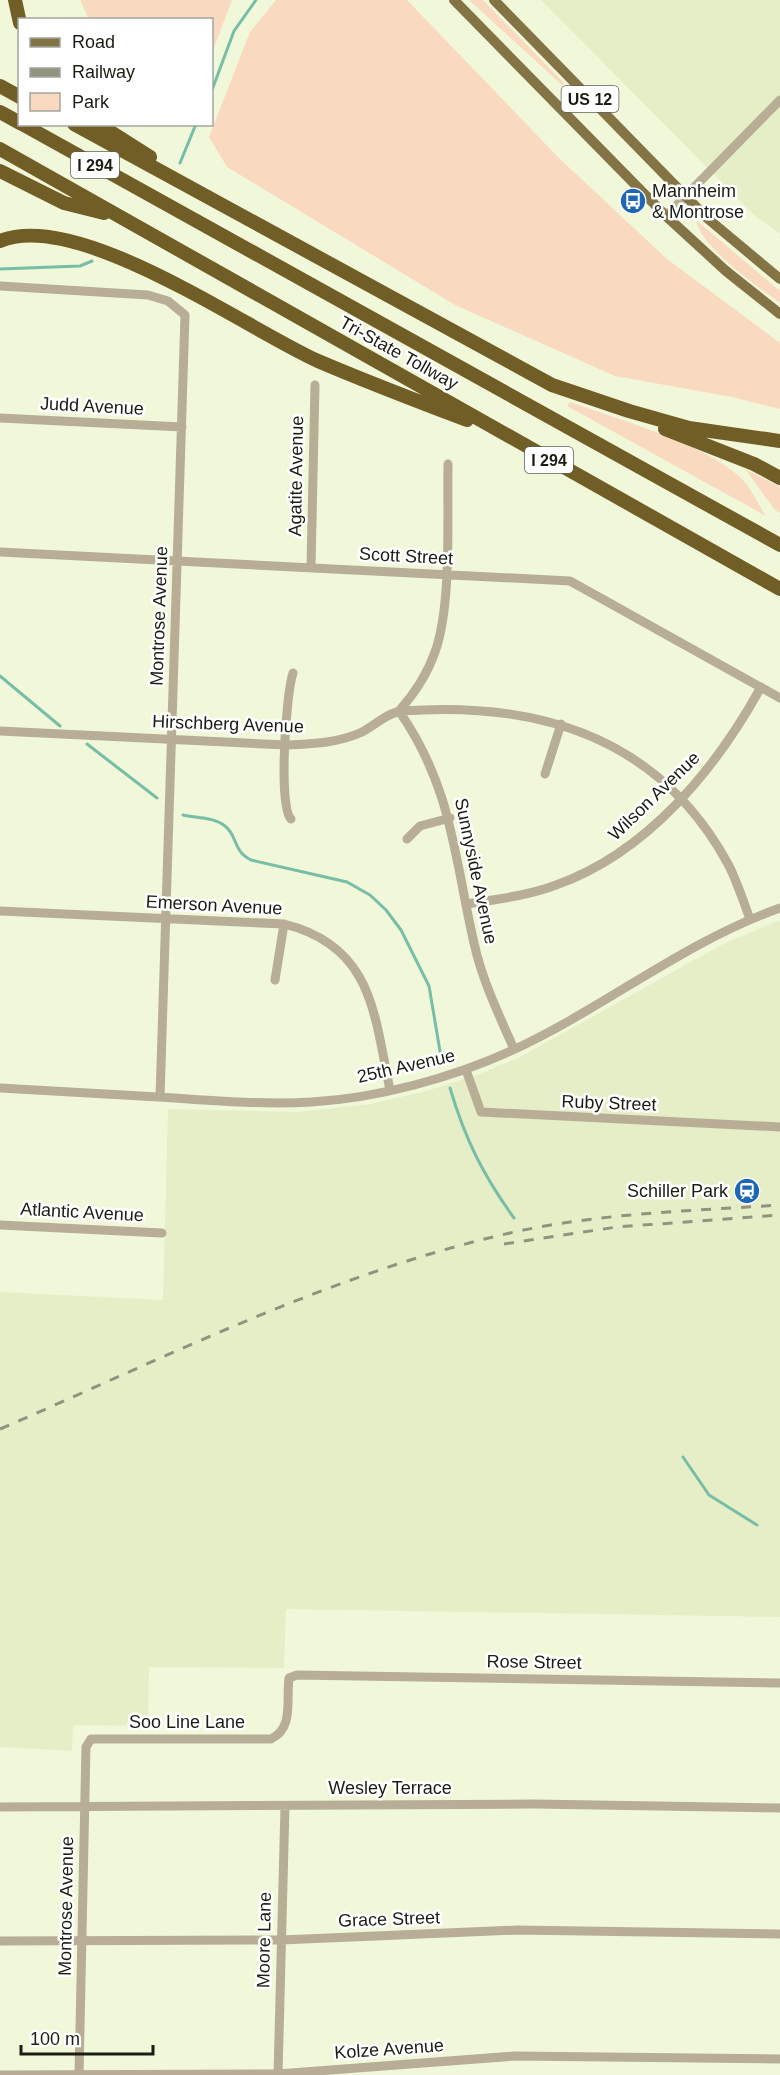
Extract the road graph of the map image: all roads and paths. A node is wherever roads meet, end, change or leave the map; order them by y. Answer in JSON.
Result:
{"nodes":[{"id":1,"x":15,"y":0,"type":"edge"},
{"id":2,"x":454,"y":0,"type":"edge"},
{"id":3,"x":494,"y":0,"type":"edge"},
{"id":4,"x":19,"y":18,"type":"edge"},
{"id":5,"x":0,"y":81,"type":"edge"},
{"id":6,"x":0,"y":86,"type":"edge"},
{"id":7,"x":18,"y":90,"type":"edge"},
{"id":8,"x":18,"y":96,"type":"edge"},
{"id":9,"x":780,"y":100,"type":"edge"},
{"id":10,"x":0,"y":112,"type":"edge"},
{"id":11,"x":18,"y":122,"type":"edge"},
{"id":12,"x":25,"y":126,"type":"edge"},
{"id":13,"x":78,"y":126,"type":"edge"},
{"id":14,"x":101,"y":126,"type":"edge"},
{"id":15,"x":0,"y":149,"type":"edge"},
{"id":16,"x":0,"y":171,"type":"edge"},
{"id":17,"x":686,"y":197,"type":"junction"},
{"id":18,"x":666,"y":216,"type":"junction"},
{"id":19,"x":120,"y":217,"type":"junction"},
{"id":20,"x":0,"y":241,"type":"edge"},
{"id":21,"x":290,"y":241,"type":"junction"},
{"id":22,"x":780,"y":279,"type":"edge"},
{"id":23,"x":0,"y":286,"type":"edge"},
{"id":24,"x":780,"y":314,"type":"edge"},
{"id":25,"x":315,"y":385,"type":"dead end"},
{"id":26,"x":568,"y":391,"type":"junction"},
{"id":27,"x":0,"y":418,"type":"edge"},
{"id":28,"x":182,"y":427,"type":"junction"},
{"id":29,"x":509,"y":436,"type":"junction"},
{"id":30,"x":780,"y":441,"type":"edge"},
{"id":31,"x":448,"y":464,"type":"dead end"},
{"id":32,"x":780,"y":478,"type":"edge"},
{"id":33,"x":780,"y":545,"type":"edge"},
{"id":34,"x":0,"y":552,"type":"edge"},
{"id":35,"x":177,"y":561,"type":"junction"},
{"id":36,"x":311,"y":567,"type":"junction"},
{"id":37,"x":445,"y":575,"type":"junction"},
{"id":38,"x":780,"y":589,"type":"edge"},
{"id":39,"x":293,"y":673,"type":"dead end"},
{"id":40,"x":761,"y":687,"type":"junction"},
{"id":41,"x":780,"y":698,"type":"edge"},
{"id":42,"x":399,"y":711,"type":"junction"},
{"id":43,"x":561,"y":724,"type":"junction"},
{"id":44,"x":0,"y":731,"type":"edge"},
{"id":45,"x":171,"y":739,"type":"junction"},
{"id":46,"x":286,"y":745,"type":"junction"},
{"id":47,"x":545,"y":774,"type":"dead end"},
{"id":48,"x":680,"y":798,"type":"junction"},
{"id":49,"x":450,"y":818,"type":"junction"},
{"id":50,"x":291,"y":819,"type":"dead end"},
{"id":51,"x":407,"y":838,"type":"dead end"},
{"id":52,"x":467,"y":904,"type":"junction"},
{"id":53,"x":780,"y":908,"type":"edge"},
{"id":54,"x":0,"y":911,"type":"edge"},
{"id":55,"x":166,"y":919,"type":"junction"},
{"id":56,"x":750,"y":919,"type":"junction"},
{"id":57,"x":284,"y":924,"type":"junction"},
{"id":58,"x":275,"y":980,"type":"dead end"},
{"id":59,"x":514,"y":1049,"type":"junction"},
{"id":60,"x":466,"y":1070,"type":"junction"},
{"id":61,"x":0,"y":1088,"type":"edge"},
{"id":62,"x":390,"y":1090,"type":"junction"},
{"id":63,"x":160,"y":1097,"type":"junction"},
{"id":64,"x":780,"y":1127,"type":"edge"},
{"id":65,"x":0,"y":1225,"type":"edge"},
{"id":66,"x":162,"y":1233,"type":"dead end"},
{"id":67,"x":780,"y":1683,"type":"edge"},
{"id":68,"x":282,"y":1734,"type":"joint"},
{"id":69,"x":91,"y":1739,"type":"joint"},
{"id":70,"x":285,"y":1806,"type":"junction"},
{"id":71,"x":0,"y":1807,"type":"edge"},
{"id":72,"x":85,"y":1807,"type":"junction"},
{"id":73,"x":780,"y":1808,"type":"edge"},
{"id":74,"x":780,"y":1934,"type":"edge"},
{"id":75,"x":82,"y":1940,"type":"junction"},
{"id":76,"x":280,"y":1940,"type":"junction"},
{"id":77,"x":0,"y":1941,"type":"edge"},
{"id":78,"x":780,"y":2059,"type":"edge"},
{"id":79,"x":79,"y":2074,"type":"edge"},
{"id":80,"x":0,"y":2075,"type":"edge"},
{"id":81,"x":278,"y":2075,"type":"edge"}],
"edges":[{"from":1,"to":4,"type":"highway"},
{"from":2,"to":18,"type":"main road","number":"US 12"},
{"from":3,"to":17,"type":"main road","number":"US 12"},
{"from":5,"to":7,"type":"highway"},
{"from":6,"to":8,"type":"highway"},
{"from":9,"to":17,"type":"street"},
{"from":10,"to":11,"type":"highway","name":"Tri-State Tollway","number":"I 294"},
{"from":12,"to":33,"type":"highway","name":"Tri-State Tollway","number":"I 294"},
{"from":13,"to":21,"type":"highway","number":"I 294"},
{"from":14,"to":21,"type":"highway"},
{"from":15,"to":19,"type":"highway","name":"Tri-State Tollway","number":"I 294"},
{"from":16,"to":19,"type":"highway"},
{"from":17,"to":18,"type":"street"},
{"from":17,"to":22,"type":"main road","number":"US 12"},
{"from":18,"to":24,"type":"main road","number":"US 12"},
{"from":19,"to":29,"type":"highway","name":"Tri-State Tollway","number":"I 294"},
{"from":20,"to":29,"type":"highway"},
{"from":21,"to":26,"type":"highway","number":"I 294"},
{"from":23,"to":28,"type":"street","name":"Montrose Avenue"},
{"from":25,"to":36,"type":"street","name":"Agatite Avenue"},
{"from":26,"to":30,"type":"highway","number":"I 294"},
{"from":26,"to":32,"type":"highway","number":"I 294"},
{"from":27,"to":28,"type":"street","name":"Judd Avenue"},
{"from":28,"to":35,"type":"street","name":"Montrose Avenue"},
{"from":29,"to":38,"type":"highway","name":"Tri-State Tollway","number":"I 294"},
{"from":31,"to":37,"type":"street"},
{"from":34,"to":35,"type":"street","name":"Scott Street"},
{"from":35,"to":36,"type":"street","name":"Scott Street"},
{"from":35,"to":45,"type":"street","name":"Montrose Avenue"},
{"from":36,"to":37,"type":"street","name":"Scott Street"},
{"from":37,"to":40,"type":"street","name":"Scott Street"},
{"from":37,"to":42,"type":"street"},
{"from":39,"to":46,"type":"street"},
{"from":40,"to":41,"type":"street","name":"Scott Street"},
{"from":40,"to":48,"type":"street","name":"Wilson Avenue"},
{"from":42,"to":43,"type":"street","name":"Hirschberg Avenue"},
{"from":42,"to":46,"type":"street","name":"Hirschberg Avenue"},
{"from":42,"to":49,"type":"street","name":"Sunnyside Avenue"},
{"from":43,"to":47,"type":"street"},
{"from":43,"to":48,"type":"street","name":"Hirschberg Avenue"},
{"from":44,"to":45,"type":"street","name":"Hirschberg Avenue"},
{"from":45,"to":46,"type":"street","name":"Hirschberg Avenue"},
{"from":45,"to":55,"type":"street","name":"Montrose Avenue"},
{"from":46,"to":50,"type":"street"},
{"from":48,"to":52,"type":"street","name":"Wilson Avenue"},
{"from":48,"to":56,"type":"street","name":"Hirschberg Avenue"},
{"from":49,"to":51,"type":"street"},
{"from":49,"to":52,"type":"street","name":"Sunnyside Avenue"},
{"from":52,"to":59,"type":"street","name":"Sunnyside Avenue"},
{"from":53,"to":56,"type":"street","name":"25th Avenue"},
{"from":54,"to":55,"type":"street","name":"Emerson Avenue"},
{"from":55,"to":57,"type":"street","name":"Emerson Avenue"},
{"from":55,"to":63,"type":"street","name":"Montrose Avenue"},
{"from":56,"to":59,"type":"street","name":"25th Avenue"},
{"from":57,"to":58,"type":"street"},
{"from":57,"to":62,"type":"street","name":"Emerson Avenue"},
{"from":59,"to":60,"type":"street","name":"25th Avenue"},
{"from":60,"to":62,"type":"street","name":"25th Avenue"},
{"from":60,"to":64,"type":"street","name":"Ruby Street"},
{"from":61,"to":63,"type":"street","name":"25th Avenue"},
{"from":62,"to":63,"type":"street","name":"25th Avenue"},
{"from":65,"to":66,"type":"street","name":"Atlantic Avenue"},
{"from":67,"to":68,"type":"street","name":"Rose Street"},
{"from":68,"to":69,"type":"street","name":"Soo Line Lane"},
{"from":69,"to":72,"type":"street","name":"Montrose Avenue"},
{"from":70,"to":72,"type":"street","name":"Wesley Terrace"},
{"from":70,"to":73,"type":"street","name":"Wesley Terrace"},
{"from":70,"to":76,"type":"street","name":"Moore Lane"},
{"from":71,"to":72,"type":"street","name":"Wesley Terrace"},
{"from":72,"to":75,"type":"street","name":"Montrose Avenue"},
{"from":74,"to":76,"type":"street","name":"Grace Street"},
{"from":75,"to":76,"type":"street","name":"Grace Street"},
{"from":75,"to":77,"type":"street","name":"Grace Street"},
{"from":75,"to":79,"type":"street","name":"Montrose Avenue"},
{"from":76,"to":81,"type":"street","name":"Moore Lane"},
{"from":78,"to":81,"type":"street","name":"Kolze Avenue"},
{"from":79,"to":80,"type":"street","name":"Kolze Avenue"},
{"from":79,"to":81,"type":"street","name":"Kolze Avenue"}]}
